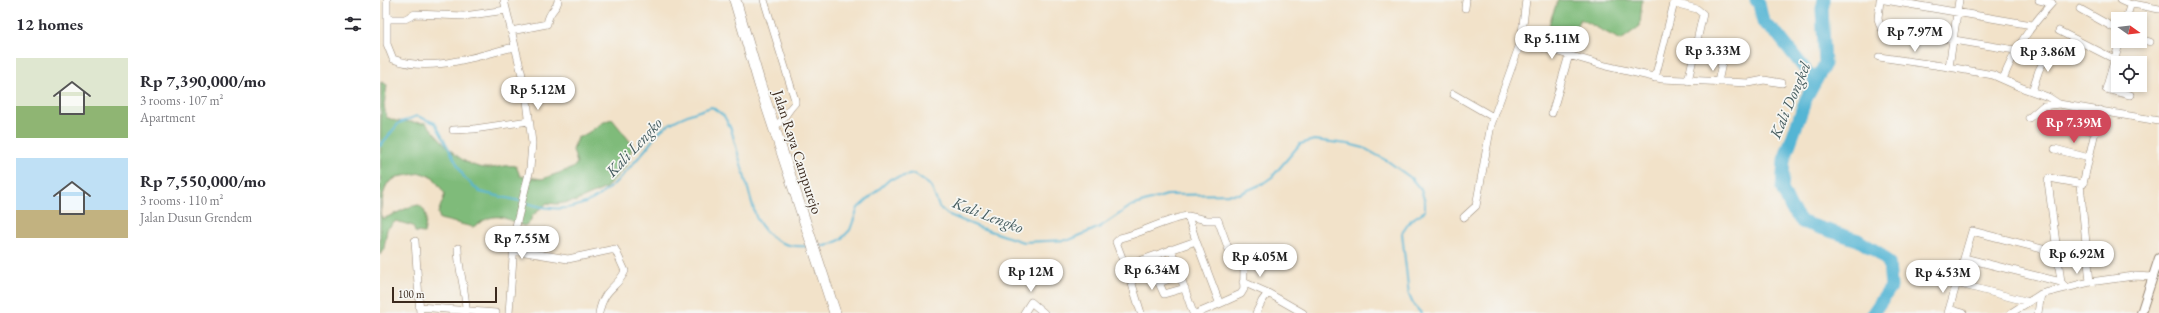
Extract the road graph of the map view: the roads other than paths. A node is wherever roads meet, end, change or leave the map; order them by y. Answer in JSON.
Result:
{"nodes":[{"id":1,"x":387,"y":0,"type":"edge"},
{"id":2,"x":504,"y":0,"type":"edge"},
{"id":3,"x":558,"y":0,"type":"edge"},
{"id":4,"x":735,"y":0,"type":"edge"},
{"id":5,"x":764,"y":0,"type":"edge"},
{"id":6,"x":1466,"y":0,"type":"edge"},
{"id":7,"x":1526,"y":0,"type":"edge"},
{"id":8,"x":1880,"y":0,"type":"edge"},
{"id":9,"x":1885,"y":0,"type":"edge"},
{"id":10,"x":1959,"y":0,"type":"edge"},
{"id":11,"x":2039,"y":0,"type":"edge"},
{"id":12,"x":2120,"y":0,"type":"edge"},
{"id":13,"x":2054,"y":1,"type":"edge"},
{"id":14,"x":1674,"y":2,"type":"edge"},
{"id":15,"x":2131,"y":5,"type":"junction"},
{"id":16,"x":1465,"y":8,"type":"dead end"},
{"id":17,"x":2159,"y":9,"type":"edge"},
{"id":18,"x":506,"y":10,"type":"junction"},
{"id":19,"x":2080,"y":10,"type":"dead end"},
{"id":20,"x":2128,"y":12,"type":"edge"},
{"id":21,"x":1957,"y":13,"type":"junction"},
{"id":22,"x":387,"y":19,"type":"junction"},
{"id":23,"x":2032,"y":25,"type":"junction"},
{"id":24,"x":2111,"y":26,"type":"edge"},
{"id":25,"x":510,"y":29,"type":"junction"},
{"id":26,"x":2059,"y":31,"type":"dead end"},
{"id":27,"x":1952,"y":39,"type":"junction"},
{"id":28,"x":1521,"y":41,"type":"junction"},
{"id":29,"x":2147,"y":41,"type":"edge"},
{"id":30,"x":2150,"y":42,"type":"dead end"},
{"id":31,"x":1726,"y":44,"type":"dead end"},
{"id":32,"x":515,"y":47,"type":"junction"},
{"id":33,"x":2050,"y":49,"type":"dead end"},
{"id":34,"x":2015,"y":50,"type":"junction"},
{"id":35,"x":1569,"y":55,"type":"junction"},
{"id":36,"x":1879,"y":57,"type":"dead end"},
{"id":37,"x":2111,"y":59,"type":"edge"},
{"id":38,"x":1948,"y":68,"type":"junction"},
{"id":39,"x":2111,"y":73,"type":"edge"},
{"id":40,"x":1655,"y":78,"type":"junction"},
{"id":41,"x":2003,"y":78,"type":"junction"},
{"id":42,"x":1688,"y":81,"type":"junction"},
{"id":43,"x":1718,"y":82,"type":"junction"},
{"id":44,"x":1782,"y":84,"type":"dead end"},
{"id":45,"x":2111,"y":90,"type":"edge"},
{"id":46,"x":2032,"y":91,"type":"junction"},
{"id":47,"x":2118,"y":92,"type":"edge"},
{"id":48,"x":1453,"y":94,"type":"dead end"},
{"id":49,"x":2130,"y":95,"type":"dead end"},
{"id":50,"x":2058,"y":104,"type":"junction"},
{"id":51,"x":2100,"y":110,"type":"junction"},
{"id":52,"x":1552,"y":113,"type":"dead end"},
{"id":53,"x":1493,"y":117,"type":"junction"},
{"id":54,"x":2029,"y":118,"type":"dead end"},
{"id":55,"x":529,"y":121,"type":"junction"},
{"id":56,"x":2159,"y":121,"type":"edge"},
{"id":57,"x":2063,"y":123,"type":"dead end"},
{"id":58,"x":774,"y":127,"type":"junction"},
{"id":59,"x":453,"y":130,"type":"dead end"},
{"id":60,"x":2095,"y":132,"type":"junction"},
{"id":61,"x":2055,"y":149,"type":"dead end"},
{"id":62,"x":2089,"y":158,"type":"junction"},
{"id":63,"x":2080,"y":184,"type":"junction"},
{"id":64,"x":1188,"y":216,"type":"junction"},
{"id":65,"x":1464,"y":217,"type":"dead end"},
{"id":66,"x":415,"y":241,"type":"dead end"},
{"id":67,"x":1196,"y":241,"type":"junction"},
{"id":68,"x":458,"y":248,"type":"dead end"},
{"id":69,"x":1171,"y":249,"type":"junction"},
{"id":70,"x":513,"y":250,"type":"junction"},
{"id":71,"x":2058,"y":253,"type":"junction"},
{"id":72,"x":1964,"y":258,"type":"junction"},
{"id":73,"x":2159,"y":258,"type":"edge"},
{"id":74,"x":1128,"y":265,"type":"junction"},
{"id":75,"x":1180,"y":275,"type":"junction"},
{"id":76,"x":2153,"y":277,"type":"junction"},
{"id":77,"x":1243,"y":280,"type":"junction"},
{"id":78,"x":2061,"y":282,"type":"junction"},
{"id":79,"x":2090,"y":282,"type":"junction"},
{"id":80,"x":1956,"y":283,"type":"junction"},
{"id":81,"x":1185,"y":288,"type":"junction"},
{"id":82,"x":2066,"y":288,"type":"junction"},
{"id":83,"x":1268,"y":293,"type":"junction"},
{"id":84,"x":2041,"y":294,"type":"junction"},
{"id":85,"x":2029,"y":302,"type":"junction"},
{"id":86,"x":1219,"y":304,"type":"junction"},
{"id":87,"x":419,"y":310,"type":"edge"},
{"id":88,"x":466,"y":311,"type":"junction"},
{"id":89,"x":1949,"y":311,"type":"edge"},
{"id":90,"x":496,"y":313,"type":"edge"},
{"id":91,"x":509,"y":313,"type":"edge"},
{"id":92,"x":599,"y":313,"type":"edge"},
{"id":93,"x":835,"y":313,"type":"edge"},
{"id":94,"x":1024,"y":313,"type":"edge"},
{"id":95,"x":1044,"y":313,"type":"edge"},
{"id":96,"x":1141,"y":313,"type":"edge"},
{"id":97,"x":1193,"y":313,"type":"edge"},
{"id":98,"x":1198,"y":313,"type":"edge"},
{"id":99,"x":1256,"y":313,"type":"edge"},
{"id":100,"x":1304,"y":313,"type":"edge"},
{"id":101,"x":1963,"y":313,"type":"edge"},
{"id":102,"x":2011,"y":313,"type":"edge"},
{"id":103,"x":2038,"y":313,"type":"edge"},
{"id":104,"x":2141,"y":313,"type":"edge"}],
"edges":[{"from":1,"to":22,"type":"street"},
{"from":2,"to":18,"type":"street"},
{"from":3,"to":25,"type":"street"},
{"from":4,"to":58,"type":"main road","name":"Jalan Raya Campurejo"},
{"from":5,"to":58,"type":"street"},
{"from":6,"to":16,"type":"street"},
{"from":7,"to":28,"type":"street"},
{"from":8,"to":27,"type":"street"},
{"from":9,"to":21,"type":"street"},
{"from":10,"to":21,"type":"street"},
{"from":11,"to":13,"type":"street"},
{"from":12,"to":15,"type":"street"},
{"from":13,"to":23,"type":"street"},
{"from":14,"to":40,"type":"street"},
{"from":14,"to":42,"type":"street"},
{"from":15,"to":17,"type":"street"},
{"from":15,"to":20,"type":"street"},
{"from":18,"to":22,"type":"street"},
{"from":18,"to":25,"type":"street"},
{"from":19,"to":24,"type":"street"},
{"from":21,"to":23,"type":"street"},
{"from":21,"to":27,"type":"street"},
{"from":22,"to":32,"type":"street"},
{"from":23,"to":34,"type":"street"},
{"from":25,"to":32,"type":"street"},
{"from":26,"to":37,"type":"street"},
{"from":27,"to":34,"type":"street"},
{"from":27,"to":38,"type":"street"},
{"from":28,"to":35,"type":"street"},
{"from":28,"to":53,"type":"street"},
{"from":29,"to":30,"type":"street"},
{"from":31,"to":43,"type":"street"},
{"from":32,"to":55,"type":"street"},
{"from":33,"to":46,"type":"street"},
{"from":34,"to":41,"type":"street"},
{"from":35,"to":40,"type":"street"},
{"from":35,"to":52,"type":"street"},
{"from":36,"to":38,"type":"street"},
{"from":38,"to":41,"type":"street"},
{"from":39,"to":45,"type":"street"},
{"from":40,"to":42,"type":"street"},
{"from":41,"to":46,"type":"street"},
{"from":42,"to":43,"type":"street"},
{"from":43,"to":44,"type":"street"},
{"from":46,"to":50,"type":"street"},
{"from":47,"to":49,"type":"street"},
{"from":48,"to":53,"type":"street"},
{"from":50,"to":51,"type":"street"},
{"from":50,"to":54,"type":"street"},
{"from":51,"to":56,"type":"street"},
{"from":51,"to":60,"type":"street"},
{"from":53,"to":65,"type":"street"},
{"from":55,"to":59,"type":"street"},
{"from":55,"to":70,"type":"street"},
{"from":57,"to":60,"type":"street"},
{"from":58,"to":93,"type":"main road","name":"Jalan Raya Campurejo"},
{"from":60,"to":62,"type":"street"},
{"from":61,"to":62,"type":"street"},
{"from":62,"to":63,"type":"street"},
{"from":63,"to":71,"type":"street"},
{"from":63,"to":79,"type":"street"},
{"from":64,"to":67,"type":"street"},
{"from":64,"to":74,"type":"street"},
{"from":64,"to":77,"type":"street"},
{"from":66,"to":87,"type":"street"},
{"from":67,"to":69,"type":"street"},
{"from":67,"to":86,"type":"street"},
{"from":68,"to":88,"type":"street"},
{"from":69,"to":74,"type":"street"},
{"from":69,"to":75,"type":"street"},
{"from":70,"to":91,"type":"street"},
{"from":70,"to":92,"type":"street"},
{"from":71,"to":72,"type":"street"},
{"from":71,"to":78,"type":"street"},
{"from":72,"to":78,"type":"street"},
{"from":72,"to":80,"type":"street"},
{"from":73,"to":76,"type":"street"},
{"from":74,"to":96,"type":"street"},
{"from":75,"to":81,"type":"street"},
{"from":75,"to":81,"type":"street"},
{"from":76,"to":79,"type":"street"},
{"from":76,"to":104,"type":"street"},
{"from":77,"to":83,"type":"street"},
{"from":77,"to":86,"type":"street"},
{"from":78,"to":82,"type":"street"},
{"from":79,"to":82,"type":"street"},
{"from":80,"to":85,"type":"street"},
{"from":80,"to":89,"type":"street"},
{"from":81,"to":97,"type":"street"},
{"from":82,"to":84,"type":"street"},
{"from":83,"to":99,"type":"street"},
{"from":83,"to":100,"type":"street"},
{"from":84,"to":85,"type":"street"},
{"from":84,"to":103,"type":"street"},
{"from":85,"to":102,"type":"street"},
{"from":86,"to":98,"type":"street"},
{"from":87,"to":88,"type":"street"},
{"from":88,"to":90,"type":"street"},
{"from":89,"to":101,"type":"street"},
{"from":94,"to":95,"type":"street"}]}
